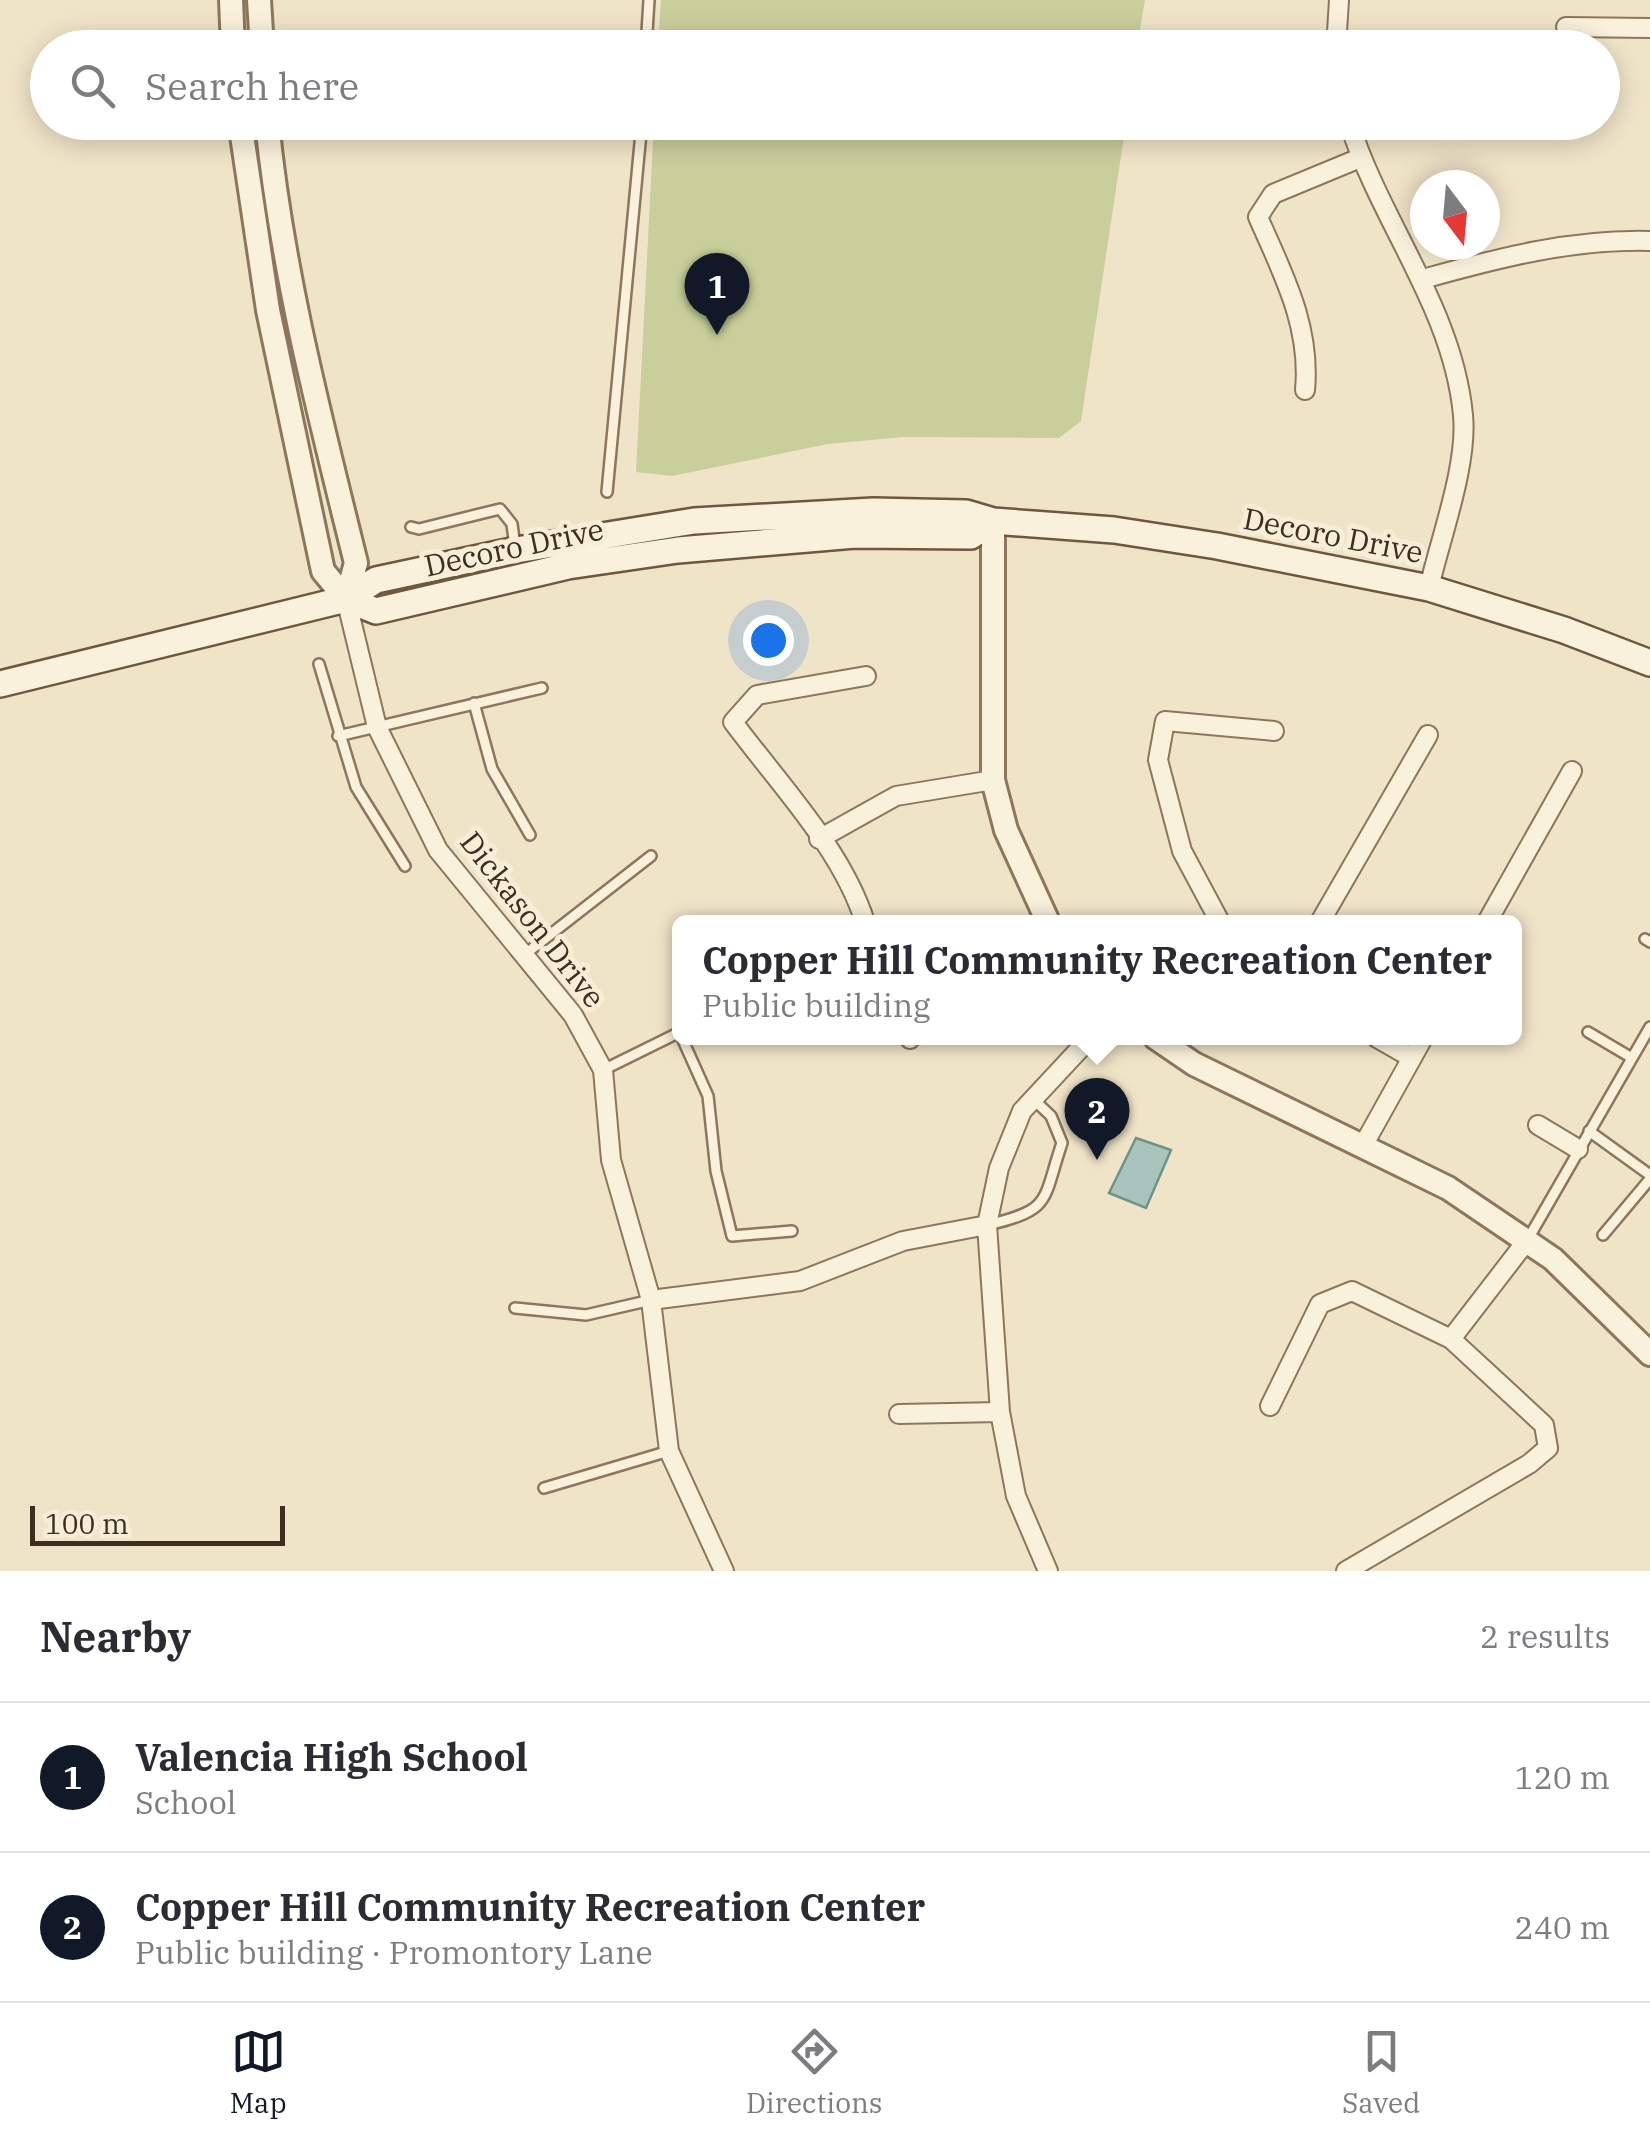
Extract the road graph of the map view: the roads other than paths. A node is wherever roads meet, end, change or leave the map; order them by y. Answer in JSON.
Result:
{"nodes":[{"id":1,"x":232,"y":0,"type":"edge"},
{"id":2,"x":260,"y":0,"type":"edge"},
{"id":3,"x":650,"y":0,"type":"edge"},
{"id":4,"x":1338,"y":0,"type":"edge"},
{"id":5,"x":1566,"y":27,"type":"dead end"},
{"id":6,"x":1650,"y":28,"type":"edge"},
{"id":7,"x":233,"y":30,"type":"edge"},
{"id":8,"x":261,"y":30,"type":"edge"},
{"id":9,"x":648,"y":30,"type":"edge"},
{"id":10,"x":1337,"y":30,"type":"edge"},
{"id":11,"x":243,"y":140,"type":"edge"},
{"id":12,"x":268,"y":140,"type":"edge"},
{"id":13,"x":640,"y":140,"type":"edge"},
{"id":14,"x":1354,"y":140,"type":"edge"},
{"id":15,"x":1360,"y":158,"type":"junction"},
{"id":16,"x":1650,"y":240,"type":"edge"},
{"id":17,"x":1422,"y":280,"type":"junction"},
{"id":18,"x":1305,"y":390,"type":"dead end"},
{"id":19,"x":607,"y":492,"type":"dead end"},
{"id":20,"x":993,"y":521,"type":"junction"},
{"id":21,"x":410,"y":527,"type":"dead end"},
{"id":22,"x":516,"y":550,"type":"junction"},
{"id":23,"x":1429,"y":588,"type":"junction"},
{"id":24,"x":346,"y":599,"type":"junction"},
{"id":25,"x":319,"y":664,"type":"dead end"},
{"id":26,"x":1650,"y":664,"type":"edge"},
{"id":27,"x":866,"y":676,"type":"dead end"},
{"id":28,"x":0,"y":684,"type":"edge"},
{"id":29,"x":542,"y":688,"type":"dead end"},
{"id":30,"x":474,"y":703,"type":"junction"},
{"id":31,"x":377,"y":727,"type":"junction"},
{"id":32,"x":1274,"y":731,"type":"dead end"},
{"id":33,"x":1428,"y":735,"type":"dead end"},
{"id":34,"x":338,"y":736,"type":"junction"},
{"id":35,"x":1572,"y":771,"type":"dead end"},
{"id":36,"x":992,"y":780,"type":"junction"},
{"id":37,"x":530,"y":834,"type":"dead end"},
{"id":38,"x":819,"y":839,"type":"junction"},
{"id":39,"x":650,"y":856,"type":"dead end"},
{"id":40,"x":405,"y":866,"type":"dead end"},
{"id":41,"x":863,"y":915,"type":"edge"},
{"id":42,"x":1045,"y":915,"type":"edge"},
{"id":43,"x":1216,"y":915,"type":"edge"},
{"id":44,"x":1324,"y":915,"type":"edge"},
{"id":45,"x":1491,"y":915,"type":"edge"},
{"id":46,"x":524,"y":955,"type":"junction"},
{"id":47,"x":1650,"y":1026,"type":"edge"},
{"id":48,"x":1588,"y":1032,"type":"dead end"},
{"id":49,"x":672,"y":1038,"type":"edge"},
{"id":50,"x":685,"y":1045,"type":"edge"},
{"id":51,"x":1083,"y":1045,"type":"edge"},
{"id":52,"x":1166,"y":1045,"type":"edge"},
{"id":53,"x":1389,"y":1045,"type":"edge"},
{"id":54,"x":1419,"y":1045,"type":"edge"},
{"id":55,"x":1412,"y":1058,"type":"junction"},
{"id":56,"x":1632,"y":1058,"type":"junction"},
{"id":57,"x":603,"y":1070,"type":"junction"},
{"id":58,"x":1033,"y":1099,"type":"junction"},
{"id":59,"x":1538,"y":1126,"type":"dead end"},
{"id":60,"x":1590,"y":1131,"type":"junction"},
{"id":61,"x":1364,"y":1144,"type":"junction"},
{"id":62,"x":1578,"y":1149,"type":"junction"},
{"id":63,"x":1650,"y":1177,"type":"edge"},
{"id":64,"x":988,"y":1225,"type":"junction"},
{"id":65,"x":792,"y":1231,"type":"dead end"},
{"id":66,"x":1603,"y":1235,"type":"dead end"},
{"id":67,"x":1528,"y":1239,"type":"junction"},
{"id":68,"x":650,"y":1300,"type":"junction"},
{"id":69,"x":515,"y":1308,"type":"dead end"},
{"id":70,"x":1451,"y":1339,"type":"junction"},
{"id":71,"x":1650,"y":1354,"type":"edge"},
{"id":72,"x":1270,"y":1406,"type":"dead end"},
{"id":73,"x":1000,"y":1412,"type":"junction"},
{"id":74,"x":899,"y":1414,"type":"dead end"},
{"id":75,"x":669,"y":1451,"type":"junction"},
{"id":76,"x":544,"y":1488,"type":"dead end"},
{"id":77,"x":1044,"y":1569,"type":"edge"},
{"id":78,"x":724,"y":1571,"type":"edge"},
{"id":79,"x":1346,"y":1571,"type":"edge"}],
"edges":[{"from":1,"to":7,"type":"street"},
{"from":2,"to":8,"type":"street"},
{"from":3,"to":9,"type":"lane"},
{"from":4,"to":10,"type":"street"},
{"from":5,"to":6,"type":"street"},
{"from":11,"to":24,"type":"street","name":"Dickason Drive"},
{"from":12,"to":24,"type":"street","name":"Dickason Drive"},
{"from":13,"to":19,"type":"lane"},
{"from":14,"to":15,"type":"street"},
{"from":15,"to":17,"type":"street"},
{"from":15,"to":18,"type":"street"},
{"from":16,"to":17,"type":"street"},
{"from":17,"to":23,"type":"street"},
{"from":20,"to":22,"type":"main road","name":"Decoro Drive"},
{"from":20,"to":23,"type":"main road","name":"Decoro Drive"},
{"from":20,"to":24,"type":"main road","name":"Decoro Drive"},
{"from":20,"to":36,"type":"street"},
{"from":21,"to":22,"type":"lane"},
{"from":22,"to":24,"type":"main road","name":"Decoro Drive"},
{"from":23,"to":26,"type":"main road","name":"Decoro Drive"},
{"from":24,"to":28,"type":"main road","name":"Decoro Drive"},
{"from":24,"to":31,"type":"street","name":"Dickason Drive"},
{"from":25,"to":34,"type":"lane"},
{"from":27,"to":38,"type":"street"},
{"from":29,"to":30,"type":"lane"},
{"from":30,"to":31,"type":"lane"},
{"from":30,"to":37,"type":"lane"},
{"from":31,"to":34,"type":"lane"},
{"from":31,"to":46,"type":"street","name":"Dickason Drive"},
{"from":32,"to":43,"type":"street"},
{"from":33,"to":44,"type":"street"},
{"from":34,"to":40,"type":"lane"},
{"from":35,"to":45,"type":"street"},
{"from":36,"to":38,"type":"street"},
{"from":36,"to":42,"type":"street"},
{"from":38,"to":41,"type":"street"},
{"from":39,"to":46,"type":"lane"},
{"from":46,"to":57,"type":"street","name":"Dickason Drive"},
{"from":47,"to":56,"type":"lane"},
{"from":48,"to":56,"type":"lane"},
{"from":49,"to":57,"type":"lane"},
{"from":50,"to":65,"type":"lane"},
{"from":51,"to":58,"type":"street"},
{"from":52,"to":61,"type":"street"},
{"from":53,"to":55,"type":"street"},
{"from":54,"to":55,"type":"street"},
{"from":55,"to":61,"type":"street"},
{"from":56,"to":60,"type":"lane"},
{"from":57,"to":68,"type":"street","name":"Dickason Drive"},
{"from":58,"to":64,"type":"street"},
{"from":58,"to":64,"type":"lane"},
{"from":59,"to":62,"type":"street"},
{"from":60,"to":62,"type":"lane"},
{"from":60,"to":63,"type":"lane"},
{"from":61,"to":67,"type":"street"},
{"from":62,"to":67,"type":"lane"},
{"from":63,"to":66,"type":"lane"},
{"from":64,"to":68,"type":"street"},
{"from":64,"to":73,"type":"street"},
{"from":67,"to":70,"type":"street"},
{"from":67,"to":71,"type":"street"},
{"from":68,"to":69,"type":"lane"},
{"from":68,"to":75,"type":"street","name":"Dickason Drive"},
{"from":70,"to":72,"type":"street"},
{"from":70,"to":79,"type":"street"},
{"from":73,"to":74,"type":"street"},
{"from":73,"to":77,"type":"street"},
{"from":75,"to":76,"type":"lane"},
{"from":75,"to":78,"type":"street","name":"Dickason Drive"}]}
